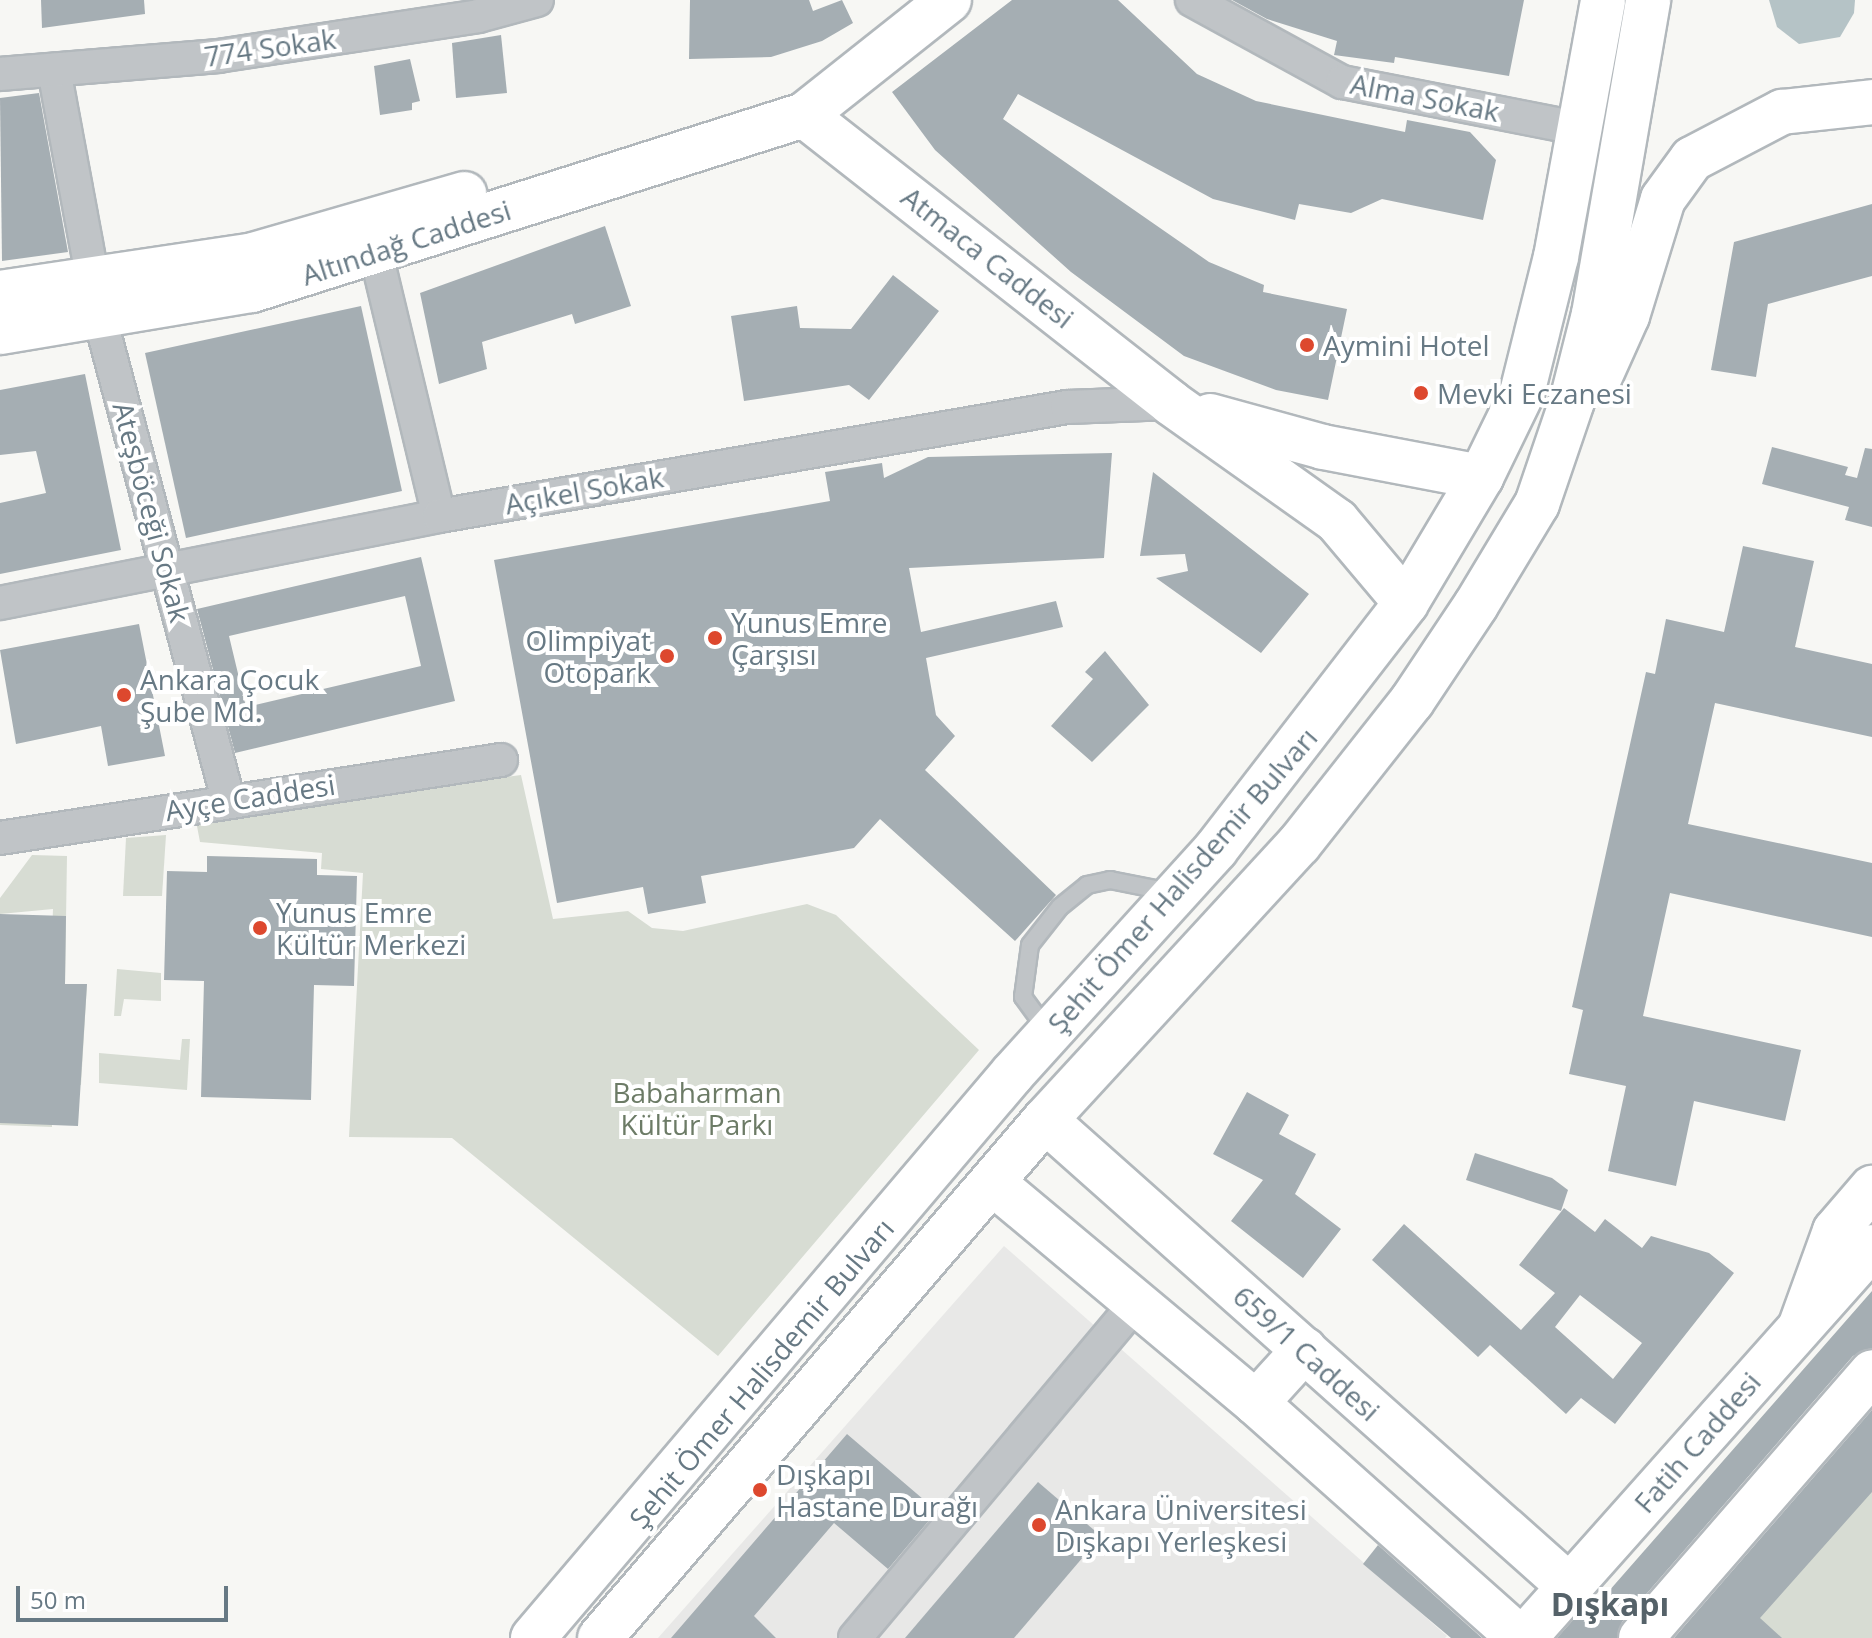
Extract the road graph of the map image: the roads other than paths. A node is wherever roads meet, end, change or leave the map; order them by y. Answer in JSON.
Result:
{"nodes":[{"id":1,"x":537,"y":0,"type":"edge"},
{"id":2,"x":949,"y":0,"type":"edge"},
{"id":3,"x":1192,"y":0,"type":"edge"},
{"id":4,"x":1603,"y":0,"type":"edge"},
{"id":5,"x":1648,"y":0,"type":"edge"},
{"id":6,"x":54,"y":70,"type":"junction"},
{"id":7,"x":0,"y":74,"type":"edge"},
{"id":8,"x":1872,"y":102,"type":"edge"},
{"id":9,"x":804,"y":115,"type":"junction"},
{"id":10,"x":1581,"y":129,"type":"junction"},
{"id":11,"x":376,"y":254,"type":"junction"},
{"id":12,"x":0,"y":293,"type":"edge"},
{"id":13,"x":96,"y":300,"type":"junction"},
{"id":14,"x":0,"y":332,"type":"edge"},
{"id":15,"x":1171,"y":403,"type":"junction"},
{"id":16,"x":1481,"y":477,"type":"junction"},
{"id":17,"x":1537,"y":504,"type":"junction"},
{"id":18,"x":439,"y":516,"type":"junction"},
{"id":19,"x":168,"y":574,"type":"junction"},
{"id":20,"x":0,"y":603,"type":"edge"},
{"id":21,"x":1406,"y":603,"type":"junction"},
{"id":22,"x":501,"y":760,"type":"dead end"},
{"id":23,"x":228,"y":799,"type":"junction"},
{"id":24,"x":0,"y":838,"type":"edge"},
{"id":25,"x":1176,"y":893,"type":"junction"},
{"id":26,"x":1049,"y":1034,"type":"junction"},
{"id":27,"x":1045,"y":1120,"type":"junction"},
{"id":28,"x":993,"y":1183,"type":"junction"},
{"id":29,"x":1872,"y":1188,"type":"edge"},
{"id":30,"x":1872,"y":1247,"type":"edge"},
{"id":31,"x":1135,"y":1304,"type":"junction"},
{"id":32,"x":1801,"y":1325,"type":"junction"},
{"id":33,"x":1304,"y":1350,"type":"junction"},
{"id":34,"x":1872,"y":1372,"type":"edge"},
{"id":35,"x":1256,"y":1403,"type":"junction"},
{"id":36,"x":1872,"y":1416,"type":"edge"},
{"id":37,"x":1729,"y":1537,"type":"junction"},
{"id":38,"x":1570,"y":1587,"type":"junction"},
{"id":39,"x":533,"y":1638,"type":"edge"},
{"id":40,"x":600,"y":1638,"type":"edge"},
{"id":41,"x":855,"y":1638,"type":"edge"},
{"id":42,"x":1522,"y":1638,"type":"edge"},
{"id":43,"x":1641,"y":1638,"type":"edge"}],
"edges":[{"from":1,"to":6,"type":"street","name":"774 Sokak"},
{"from":2,"to":9,"type":"main road","name":"Altındağ Caddesi"},
{"from":3,"to":10,"type":"street","name":"Alma Sokak"},
{"from":4,"to":10,"type":"main road","name":"Şehit Ömer Halisdemir Bulvarı"},
{"from":5,"to":17,"type":"main road","name":"Şehit Ömer Halisdemir Bulvarı"},
{"from":6,"to":7,"type":"street","name":"774 Sokak"},
{"from":6,"to":13,"type":"street","name":"Ateşböceği Sokak"},
{"from":8,"to":17,"type":"main road"},
{"from":9,"to":11,"type":"main road","name":"Altındağ Caddesi"},
{"from":9,"to":13,"type":"main road","name":"Altındağ Caddesi"},
{"from":9,"to":15,"type":"main road","name":"Atmaca Caddesi"},
{"from":10,"to":16,"type":"main road","name":"Şehit Ömer Halisdemir Bulvarı"},
{"from":11,"to":13,"type":"main road","name":"Altındağ Caddesi"},
{"from":11,"to":18,"type":"street"},
{"from":12,"to":13,"type":"main road","name":"Altındağ Caddesi"},
{"from":13,"to":14,"type":"main road","name":"Altındağ Caddesi"},
{"from":13,"to":19,"type":"street","name":"Ateşböceği Sokak"},
{"from":15,"to":16,"type":"main road","name":"Atmaca Caddesi"},
{"from":15,"to":18,"type":"street","name":"Açıkel Sokak"},
{"from":15,"to":21,"type":"main road","name":"Atmaca Caddesi"},
{"from":16,"to":21,"type":"main road","name":"Şehit Ömer Halisdemir Bulvarı"},
{"from":17,"to":27,"type":"main road","name":"Şehit Ömer Halisdemir Bulvarı"},
{"from":18,"to":19,"type":"street","name":"Açıkel Sokak"},
{"from":19,"to":20,"type":"street","name":"Açıkel Sokak"},
{"from":19,"to":23,"type":"street","name":"Ateşböceği Sokak"},
{"from":21,"to":25,"type":"main road","name":"Şehit Ömer Halisdemir Bulvarı"},
{"from":22,"to":23,"type":"street","name":"Ayçe Caddesi"},
{"from":23,"to":24,"type":"street","name":"Ayçe Caddesi"},
{"from":25,"to":26,"type":"main road","name":"Şehit Ömer Halisdemir Bulvarı"},
{"from":25,"to":26,"type":"lane"},
{"from":26,"to":39,"type":"main road","name":"Şehit Ömer Halisdemir Bulvarı"},
{"from":27,"to":28,"type":"main road","name":"Şehit Ömer Halisdemir Bulvarı"},
{"from":27,"to":33,"type":"main road","name":"659/1 Caddesi"},
{"from":28,"to":31,"type":"main road"},
{"from":28,"to":40,"type":"main road","name":"Şehit Ömer Halisdemir Bulvarı"},
{"from":29,"to":32,"type":"main road"},
{"from":30,"to":32,"type":"main road","name":"Fatih Caddesi"},
{"from":31,"to":35,"type":"main road"},
{"from":31,"to":41,"type":"street"},
{"from":32,"to":38,"type":"main road","name":"Fatih Caddesi"},
{"from":33,"to":35,"type":"main road"},
{"from":33,"to":38,"type":"main road","name":"659/1 Caddesi"},
{"from":34,"to":37,"type":"main road"},
{"from":35,"to":42,"type":"main road"},
{"from":36,"to":37,"type":"main road"},
{"from":37,"to":43,"type":"main road"},
{"from":38,"to":42,"type":"main road","name":"Fatih Caddesi"}]}
